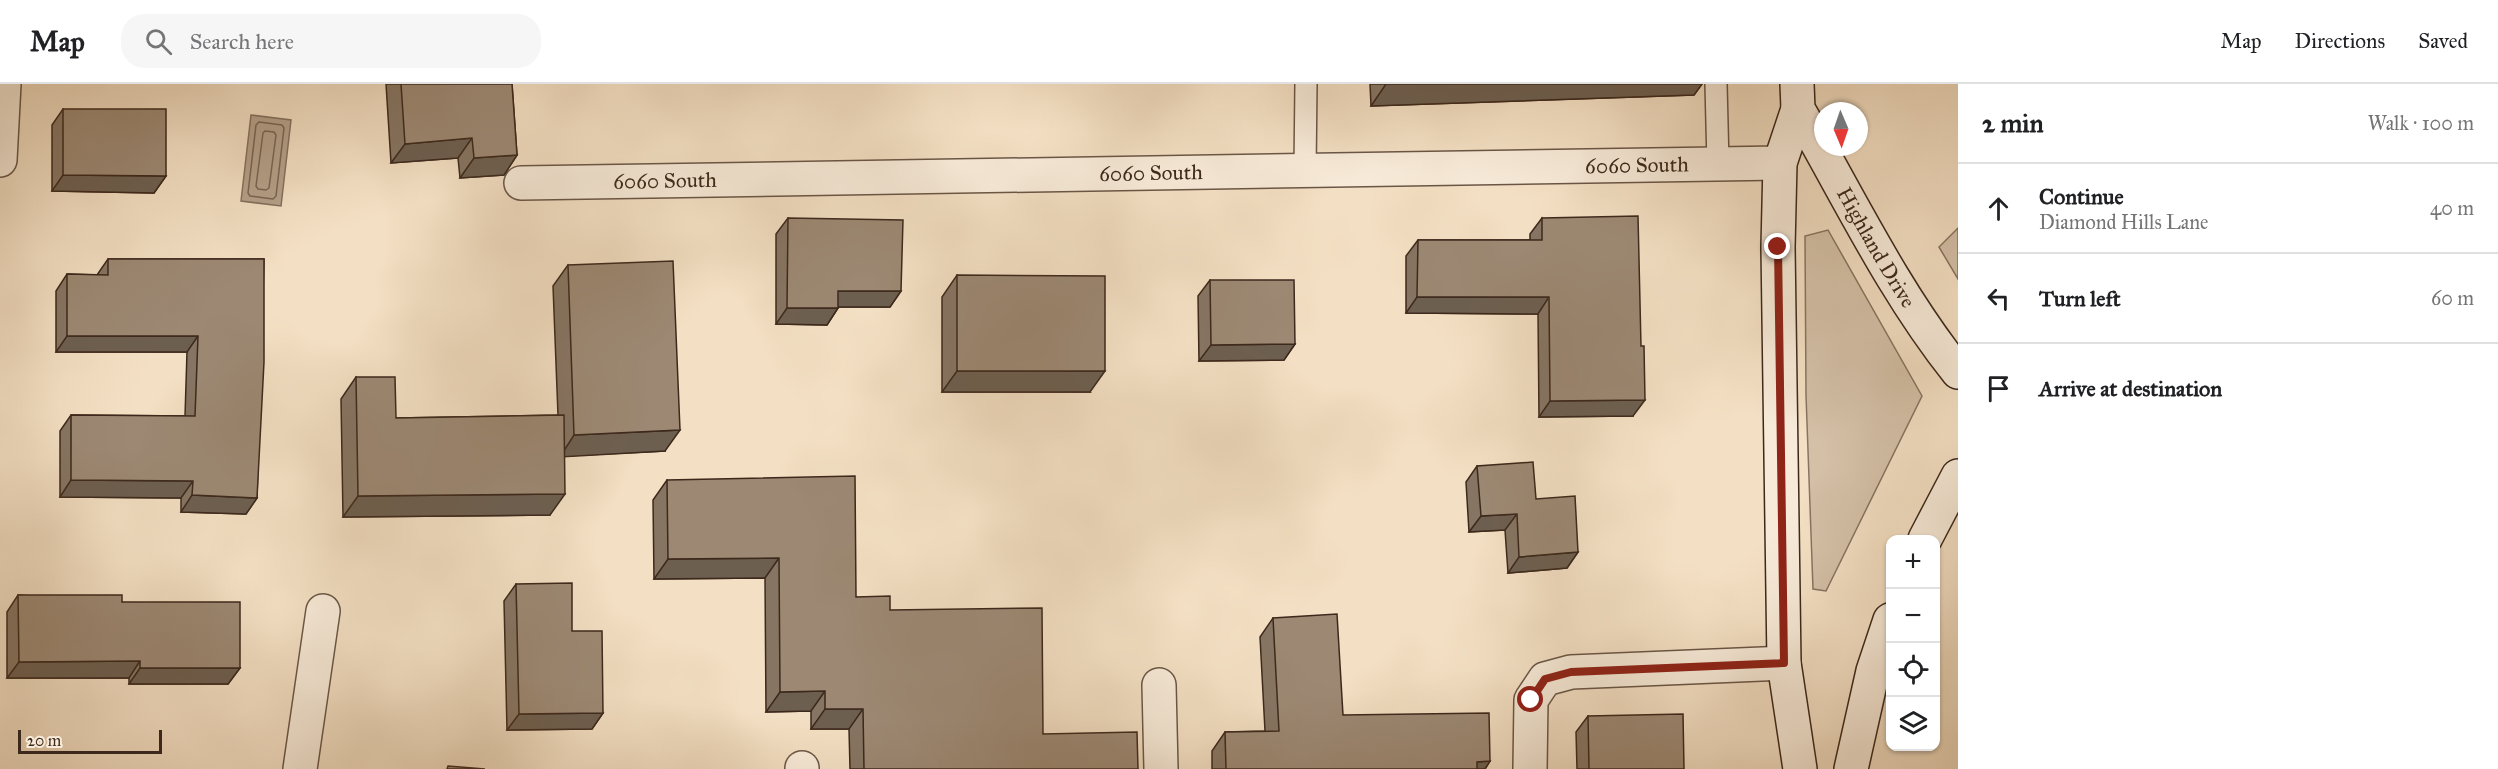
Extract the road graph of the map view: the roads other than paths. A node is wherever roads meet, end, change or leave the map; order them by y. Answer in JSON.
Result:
{"nodes":[{"id":1,"x":4,"y":84,"type":"edge"},
{"id":2,"x":1306,"y":84,"type":"edge"},
{"id":3,"x":1716,"y":84,"type":"edge"},
{"id":4,"x":1798,"y":97,"type":"edge"},
{"id":5,"x":0,"y":160,"type":"edge"},
{"id":6,"x":1780,"y":163,"type":"junction"},
{"id":7,"x":1718,"y":164,"type":"junction"},
{"id":8,"x":1305,"y":170,"type":"junction"},
{"id":9,"x":521,"y":183,"type":"dead end"},
{"id":10,"x":1958,"y":372,"type":"edge"},
{"id":11,"x":1958,"y":476,"type":"edge"},
{"id":12,"x":1928,"y":535,"type":"edge"},
{"id":13,"x":323,"y":611,"type":"dead end"},
{"id":14,"x":1886,"y":632,"type":"edge"},
{"id":15,"x":1784,"y":663,"type":"junction"},
{"id":16,"x":1159,"y":685,"type":"dead end"},
{"id":17,"x":300,"y":769,"type":"edge"},
{"id":18,"x":1161,"y":769,"type":"edge"},
{"id":19,"x":1530,"y":769,"type":"edge"},
{"id":20,"x":1800,"y":769,"type":"edge"},
{"id":21,"x":1851,"y":769,"type":"edge"}],
"edges":[{"from":1,"to":5,"type":"street"},
{"from":2,"to":8,"type":"lane"},
{"from":3,"to":7,"type":"lane"},
{"from":4,"to":6,"type":"street"},
{"from":4,"to":10,"type":"street","name":"Highland Drive"},
{"from":6,"to":7,"type":"street","name":"6060 South"},
{"from":6,"to":15,"type":"street"},
{"from":7,"to":8,"type":"street","name":"6060 South"},
{"from":8,"to":9,"type":"street","name":"6060 South"},
{"from":11,"to":12,"type":"street"},
{"from":13,"to":17,"type":"street"},
{"from":14,"to":21,"type":"street"},
{"from":15,"to":19,"type":"street"},
{"from":15,"to":20,"type":"street"},
{"from":16,"to":18,"type":"street"}]}
